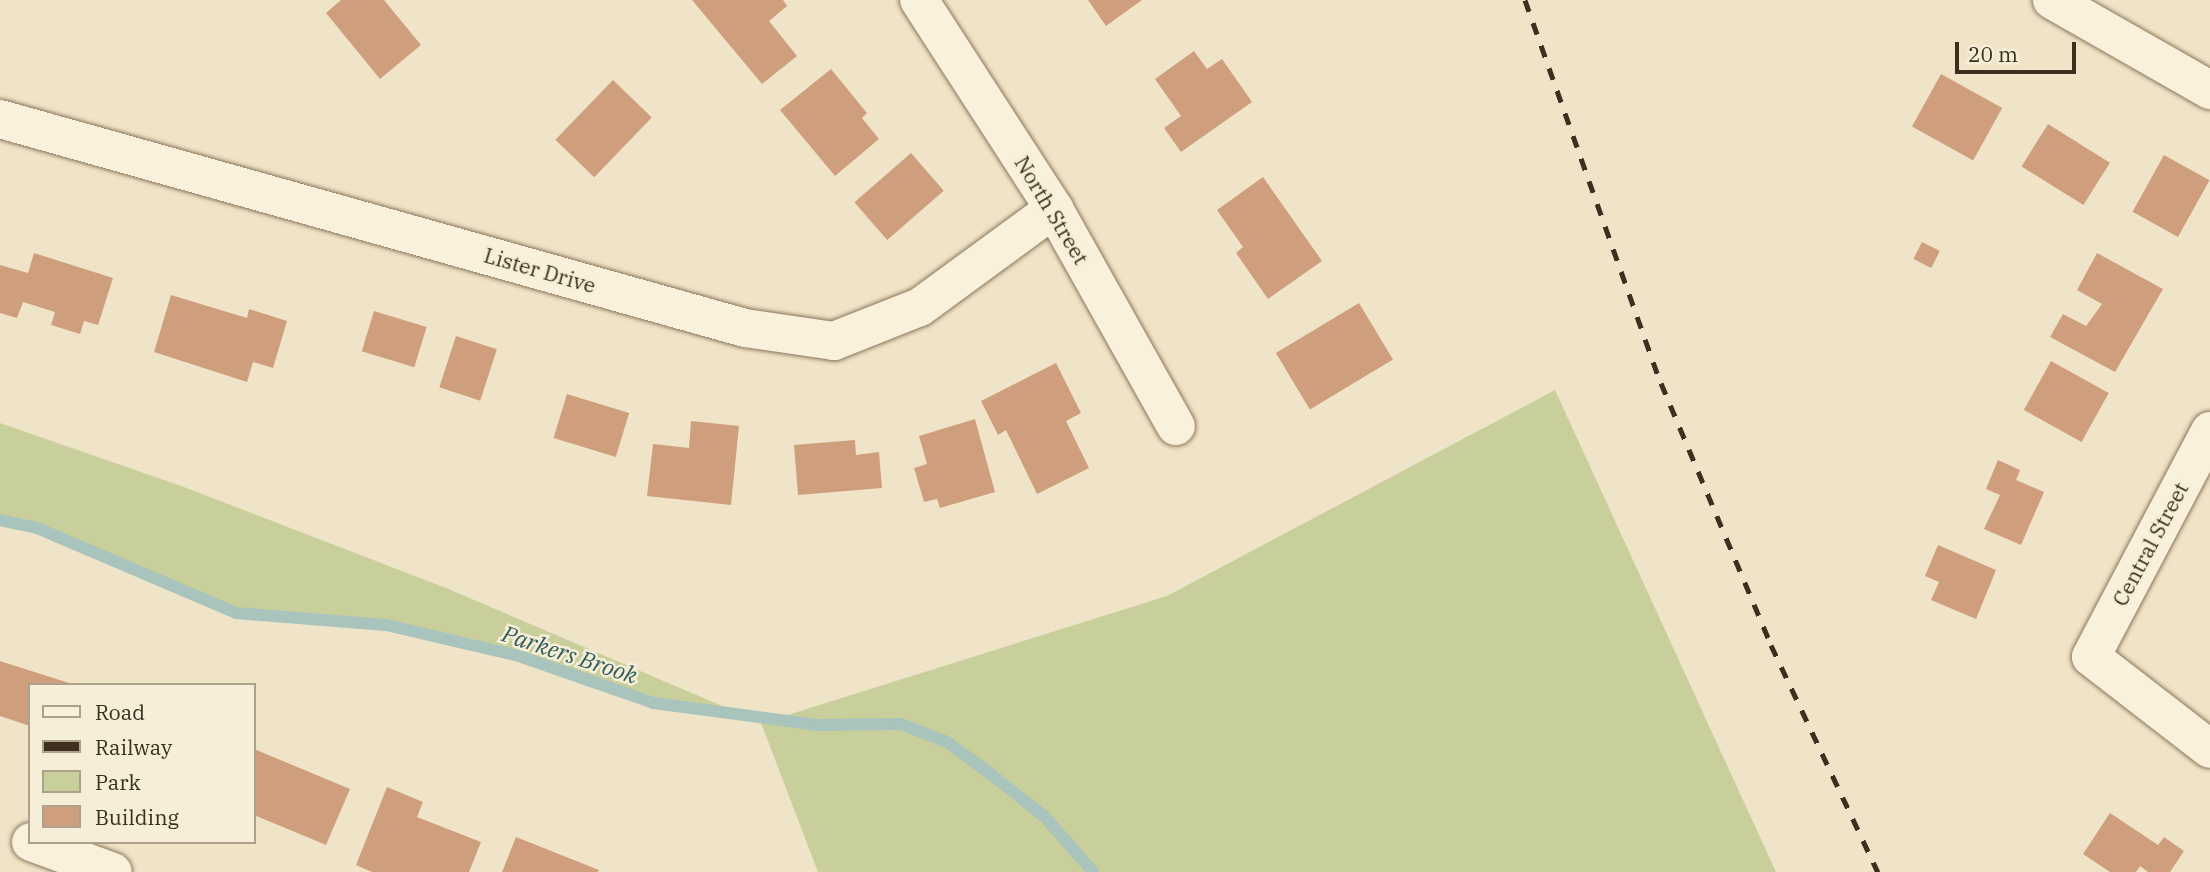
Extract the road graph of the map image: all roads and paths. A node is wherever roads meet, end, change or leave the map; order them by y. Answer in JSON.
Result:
{"nodes":[{"id":1,"x":919,"y":0,"type":"edge"},
{"id":2,"x":2052,"y":0,"type":"edge"},
{"id":3,"x":2210,"y":90,"type":"edge"},
{"id":4,"x":0,"y":119,"type":"edge"},
{"id":5,"x":1054,"y":209,"type":"junction"},
{"id":6,"x":1176,"y":426,"type":"dead end"},
{"id":7,"x":2210,"y":431,"type":"edge"},
{"id":8,"x":2210,"y":748,"type":"edge"},
{"id":9,"x":0,"y":832,"type":"edge"},
{"id":10,"x":28,"y":841,"type":"edge"},
{"id":11,"x":36,"y":844,"type":"edge"},
{"id":12,"x":113,"y":872,"type":"edge"}],
"edges":[{"from":1,"to":5,"type":"street","name":"North Street"},
{"from":2,"to":3,"type":"street"},
{"from":4,"to":5,"type":"street","name":"Lister Drive"},
{"from":5,"to":6,"type":"street","name":"North Street"},
{"from":7,"to":8,"type":"street","name":"Central Street"},
{"from":9,"to":10,"type":"street"},
{"from":11,"to":12,"type":"street"}]}
